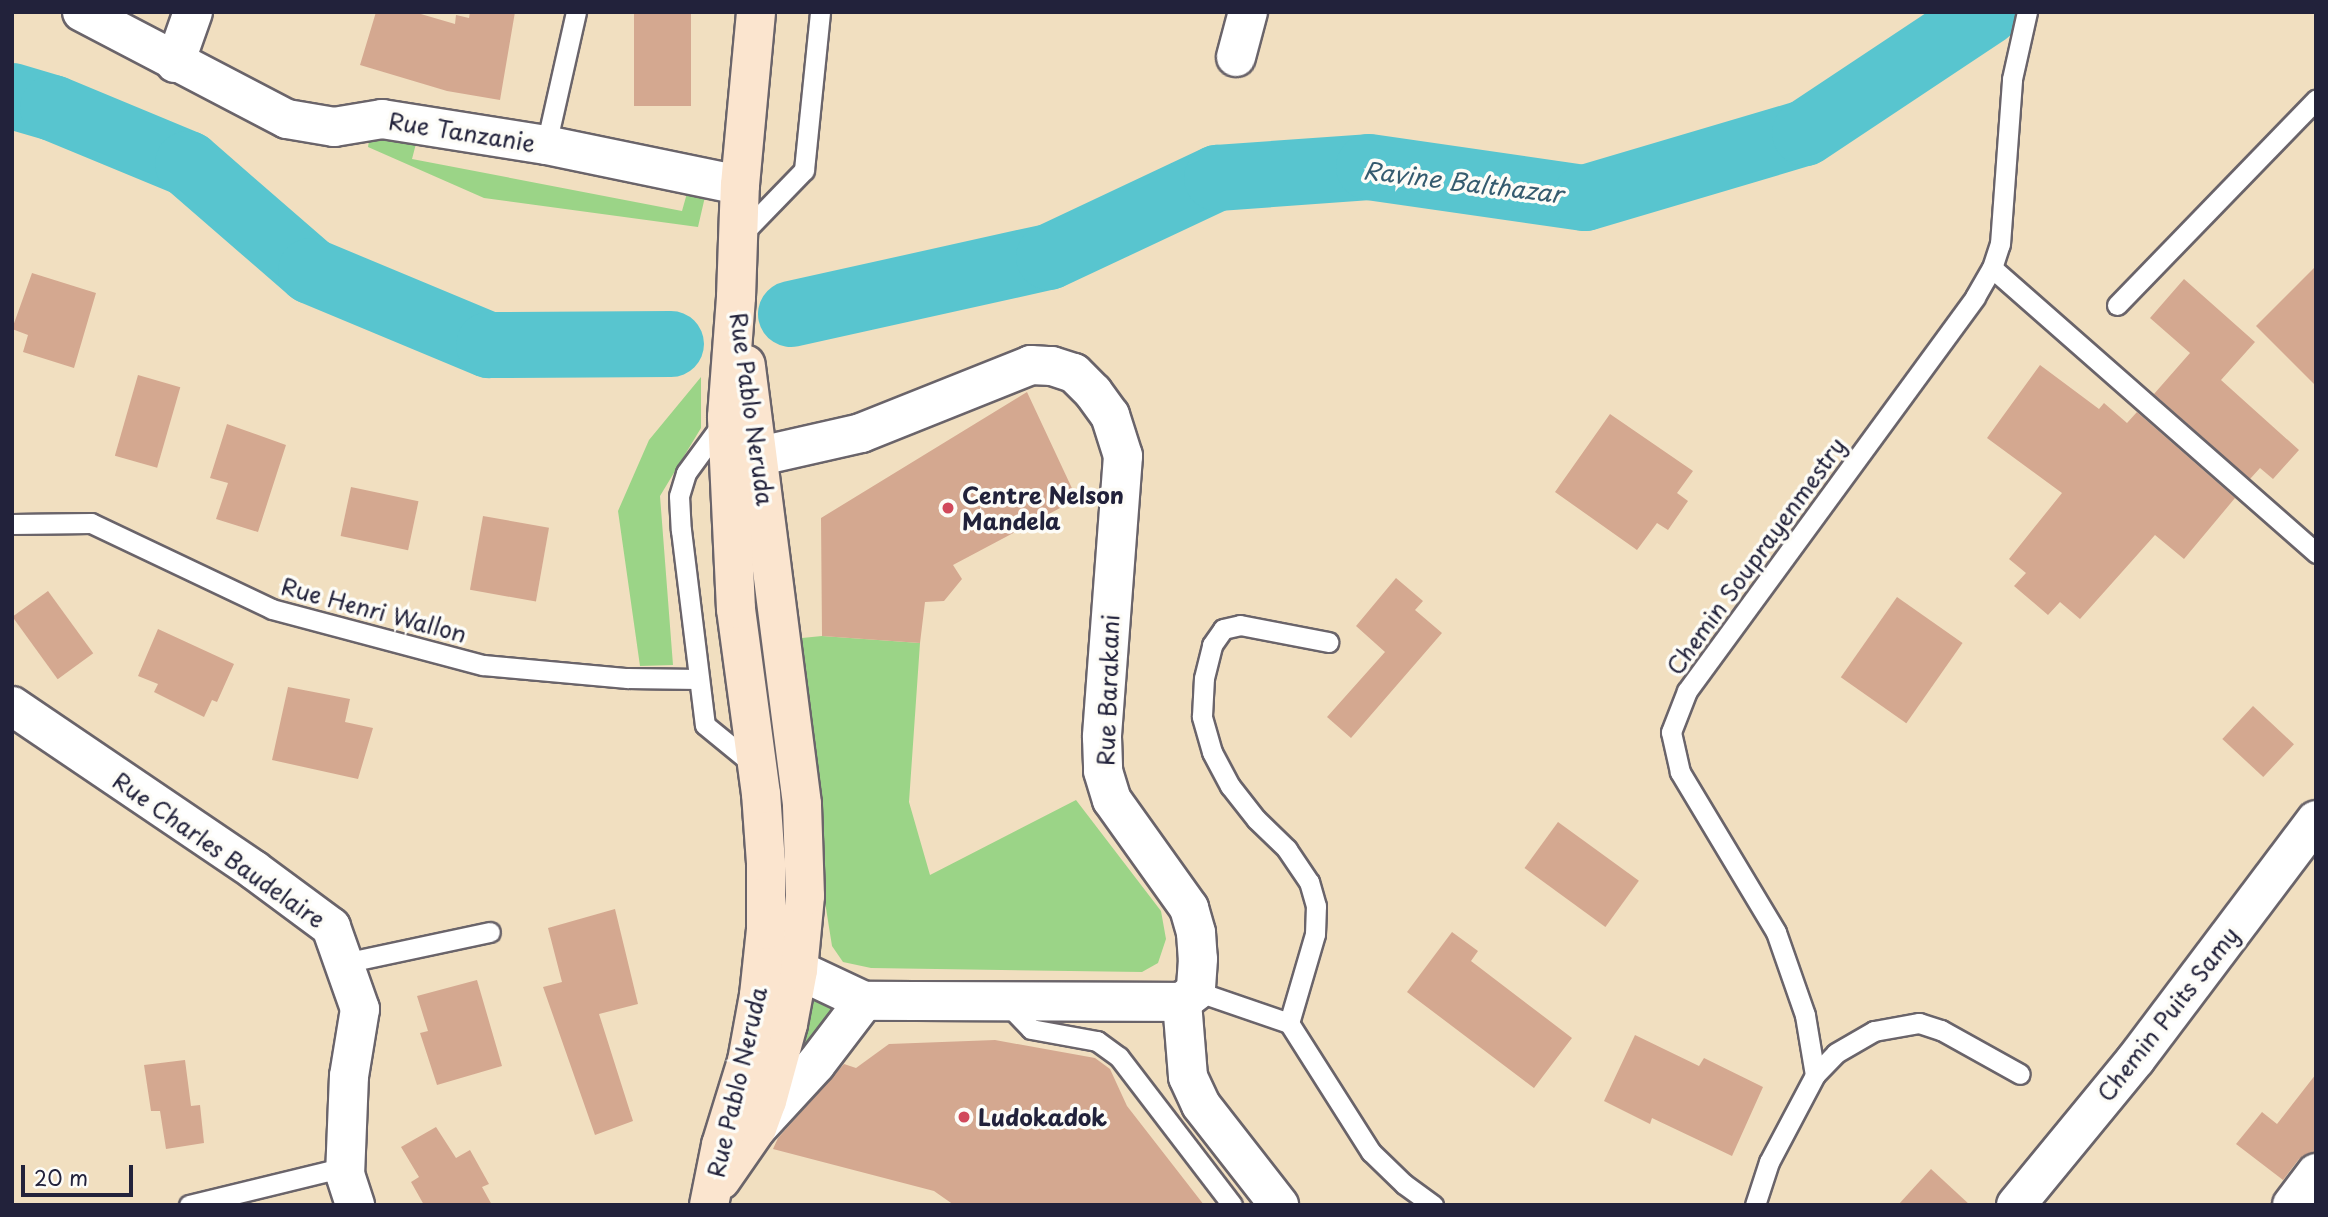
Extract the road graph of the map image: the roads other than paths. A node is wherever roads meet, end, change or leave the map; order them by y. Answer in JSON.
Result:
{"nodes":[{"id":1,"x":82,"y":12,"type":"edge"},
{"id":2,"x":192,"y":12,"type":"edge"},
{"id":3,"x":576,"y":12,"type":"edge"},
{"id":4,"x":756,"y":12,"type":"edge"},
{"id":5,"x":820,"y":12,"type":"edge"},
{"id":6,"x":1248,"y":12,"type":"edge"},
{"id":7,"x":2027,"y":12,"type":"edge"},
{"id":8,"x":1236,"y":57,"type":"dead end"},
{"id":9,"x":175,"y":63,"type":"junction"},
{"id":10,"x":2316,"y":100,"type":"edge"},
{"id":11,"x":546,"y":145,"type":"junction"},
{"id":12,"x":740,"y":184,"type":"junction"},
{"id":13,"x":736,"y":240,"type":"junction"},
{"id":14,"x":1992,"y":268,"type":"junction"},
{"id":15,"x":736,"y":297,"type":"junction"},
{"id":16,"x":2117,"y":305,"type":"dead end"},
{"id":17,"x":727,"y":417,"type":"junction"},
{"id":18,"x":760,"y":456,"type":"junction"},
{"id":19,"x":12,"y":524,"type":"edge"},
{"id":20,"x":2316,"y":553,"type":"edge"},
{"id":21,"x":1328,"y":642,"type":"dead end"},
{"id":22,"x":699,"y":679,"type":"junction"},
{"id":23,"x":12,"y":706,"type":"edge"},
{"id":24,"x":758,"y":768,"type":"junction"},
{"id":25,"x":2316,"y":820,"type":"edge"},
{"id":26,"x":766,"y":930,"type":"junction"},
{"id":27,"x":490,"y":932,"type":"dead end"},
{"id":28,"x":344,"y":963,"type":"junction"},
{"id":29,"x":798,"y":971,"type":"junction"},
{"id":30,"x":1189,"y":996,"type":"junction"},
{"id":31,"x":864,"y":1000,"type":"junction"},
{"id":32,"x":1005,"y":1002,"type":"junction"},
{"id":33,"x":1289,"y":1023,"type":"junction"},
{"id":34,"x":2020,"y":1074,"type":"dead end"},
{"id":35,"x":1815,"y":1075,"type":"junction"},
{"id":36,"x":757,"y":1128,"type":"junction"},
{"id":37,"x":345,"y":1167,"type":"junction"},
{"id":38,"x":2316,"y":1173,"type":"edge"},
{"id":39,"x":711,"y":1198,"type":"edge"},
{"id":40,"x":189,"y":1205,"type":"edge"},
{"id":41,"x":355,"y":1205,"type":"edge"},
{"id":42,"x":1232,"y":1205,"type":"edge"},
{"id":43,"x":1279,"y":1205,"type":"edge"},
{"id":44,"x":1433,"y":1205,"type":"edge"},
{"id":45,"x":1755,"y":1205,"type":"edge"},
{"id":46,"x":2016,"y":1205,"type":"edge"},
{"id":47,"x":2292,"y":1205,"type":"edge"}],
"edges":[{"from":1,"to":9,"type":"street","name":"Rue Tanzanie"},
{"from":2,"to":9,"type":"street"},
{"from":3,"to":11,"type":"lane"},
{"from":4,"to":12,"type":"main road"},
{"from":5,"to":13,"type":"lane"},
{"from":6,"to":8,"type":"street"},
{"from":7,"to":14,"type":"lane","name":"Chemin Souprayenmestry"},
{"from":9,"to":11,"type":"street","name":"Rue Tanzanie"},
{"from":10,"to":16,"type":"lane"},
{"from":11,"to":12,"type":"street","name":"Rue Tanzanie"},
{"from":12,"to":13,"type":"main road"},
{"from":13,"to":15,"type":"main road"},
{"from":14,"to":20,"type":"lane"},
{"from":14,"to":35,"type":"lane","name":"Chemin Souprayenmestry"},
{"from":15,"to":17,"type":"main road","name":"Rue Pablo Neruda"},
{"from":15,"to":18,"type":"main road","name":"Rue Pablo Neruda"},
{"from":17,"to":22,"type":"lane"},
{"from":17,"to":24,"type":"main road","name":"Rue Pablo Neruda"},
{"from":18,"to":29,"type":"main road","name":"Rue Pablo Neruda"},
{"from":18,"to":30,"type":"street","name":"Rue Barakani"},
{"from":19,"to":22,"type":"lane","name":"Rue Henri Wallon"},
{"from":21,"to":33,"type":"lane"},
{"from":22,"to":24,"type":"lane"},
{"from":23,"to":28,"type":"street","name":"Rue Charles Baudelaire"},
{"from":24,"to":26,"type":"main road","name":"Rue Pablo Neruda"},
{"from":25,"to":46,"type":"street","name":"Chemin Puits Samy"},
{"from":26,"to":29,"type":"street"},
{"from":26,"to":39,"type":"main road","name":"Rue Pablo Neruda"},
{"from":27,"to":28,"type":"lane"},
{"from":28,"to":37,"type":"street","name":"Rue Charles Baudelaire"},
{"from":29,"to":31,"type":"street"},
{"from":29,"to":36,"type":"main road","name":"Rue Pablo Neruda"},
{"from":30,"to":32,"type":"street"},
{"from":30,"to":33,"type":"lane"},
{"from":30,"to":43,"type":"street","name":"Rue Barakani"},
{"from":31,"to":32,"type":"street"},
{"from":31,"to":36,"type":"street"},
{"from":32,"to":42,"type":"lane"},
{"from":33,"to":44,"type":"lane"},
{"from":34,"to":35,"type":"lane"},
{"from":35,"to":45,"type":"lane"},
{"from":36,"to":39,"type":"main road","name":"Rue Pablo Neruda"},
{"from":37,"to":40,"type":"lane"},
{"from":37,"to":41,"type":"street","name":"Rue Charles Baudelaire"},
{"from":38,"to":47,"type":"street"}]}
